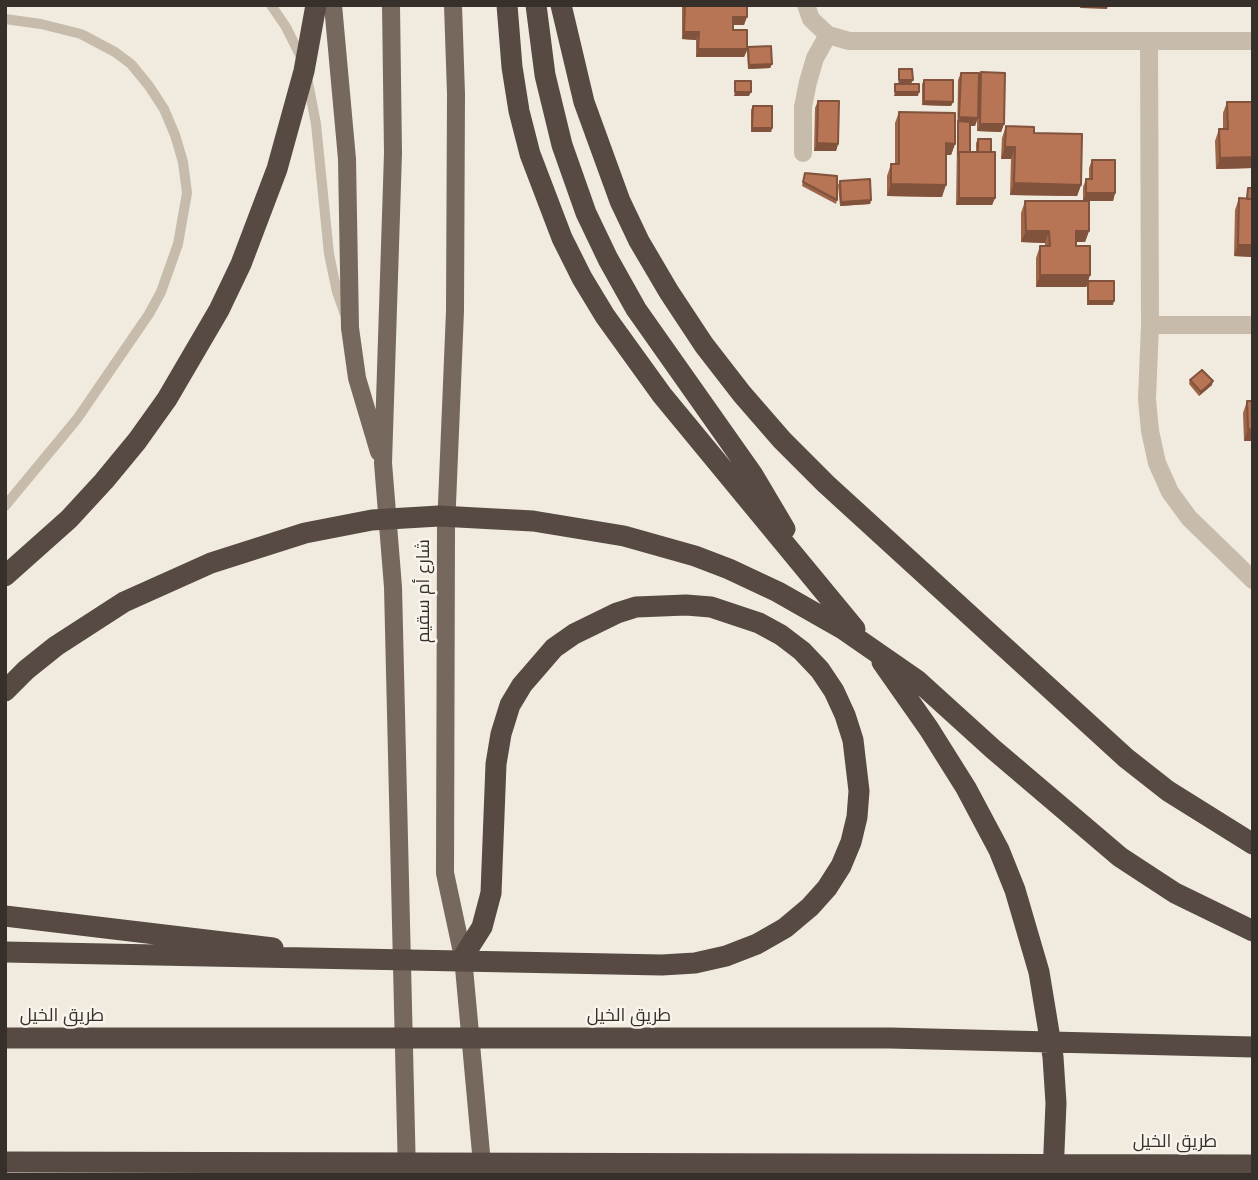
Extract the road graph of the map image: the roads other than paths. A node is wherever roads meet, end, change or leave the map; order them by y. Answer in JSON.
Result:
{"nodes":[{"id":1,"x":271,"y":5,"type":"edge"},
{"id":2,"x":316,"y":5,"type":"edge"},
{"id":3,"x":333,"y":5,"type":"edge"},
{"id":4,"x":391,"y":5,"type":"edge"},
{"id":5,"x":453,"y":5,"type":"edge"},
{"id":6,"x":507,"y":5,"type":"edge"},
{"id":7,"x":536,"y":5,"type":"edge"},
{"id":8,"x":561,"y":5,"type":"edge"},
{"id":9,"x":806,"y":5,"type":"edge"},
{"id":10,"x":5,"y":19,"type":"edge"},
{"id":11,"x":828,"y":35,"type":"junction"},
{"id":12,"x":1253,"y":41,"type":"edge"},
{"id":13,"x":1149,"y":42,"type":"junction"},
{"id":14,"x":803,"y":153,"type":"dead end"},
{"id":15,"x":1150,"y":325,"type":"junction"},
{"id":16,"x":1253,"y":326,"type":"edge"},
{"id":17,"x":350,"y":328,"type":"junction"},
{"id":18,"x":383,"y":463,"type":"junction"},
{"id":19,"x":5,"y":506,"type":"edge"},
{"id":20,"x":801,"y":562,"type":"junction"},
{"id":21,"x":5,"y":576,"type":"edge"},
{"id":22,"x":1253,"y":580,"type":"edge"},
{"id":23,"x":26,"y":670,"type":"junction"},
{"id":24,"x":5,"y":681,"type":"edge"},
{"id":25,"x":5,"y":691,"type":"edge"},
{"id":26,"x":1253,"y":844,"type":"edge"},
{"id":27,"x":5,"y":916,"type":"edge"},
{"id":28,"x":1253,"y":931,"type":"edge"},
{"id":29,"x":5,"y":952,"type":"edge"},
{"id":30,"x":463,"y":957,"type":"junction"},
{"id":31,"x":312,"y":960,"type":"junction"},
{"id":32,"x":5,"y":1038,"type":"edge"},
{"id":33,"x":1253,"y":1046,"type":"edge"},
{"id":34,"x":5,"y":1162,"type":"edge"},
{"id":35,"x":1253,"y":1165,"type":"edge"},
{"id":36,"x":407,"y":1175,"type":"edge"},
{"id":37,"x":483,"y":1175,"type":"edge"},
{"id":38,"x":1054,"y":1175,"type":"edge"}],
"edges":[{"from":1,"to":17,"type":"lane"},
{"from":2,"to":21,"type":"highway"},
{"from":3,"to":17,"type":"main road"},
{"from":4,"to":18,"type":"main road","name":"شارع أم سقيم"},
{"from":5,"to":30,"type":"main road","name":"شارع أم سقيم"},
{"from":6,"to":20,"type":"highway"},
{"from":7,"to":20,"type":"highway"},
{"from":8,"to":26,"type":"highway"},
{"from":9,"to":11,"type":"street"},
{"from":10,"to":19,"type":"lane"},
{"from":11,"to":13,"type":"street"},
{"from":11,"to":14,"type":"street"},
{"from":12,"to":13,"type":"street"},
{"from":13,"to":15,"type":"street"},
{"from":15,"to":16,"type":"street"},
{"from":15,"to":22,"type":"street"},
{"from":17,"to":18,"type":"main road"},
{"from":18,"to":36,"type":"main road","name":"شارع أم سقيم"},
{"from":20,"to":38,"type":"highway"},
{"from":23,"to":24,"type":"highway"},
{"from":23,"to":25,"type":"highway"},
{"from":23,"to":28,"type":"highway"},
{"from":27,"to":31,"type":"highway"},
{"from":29,"to":31,"type":"highway"},
{"from":30,"to":31,"type":"highway"},
{"from":30,"to":37,"type":"main road","name":"شارع أم سقيم"},
{"from":32,"to":33,"type":"highway","name":"طريق الخيل"},
{"from":34,"to":35,"type":"highway","name":"طريق الخيل"}]}
